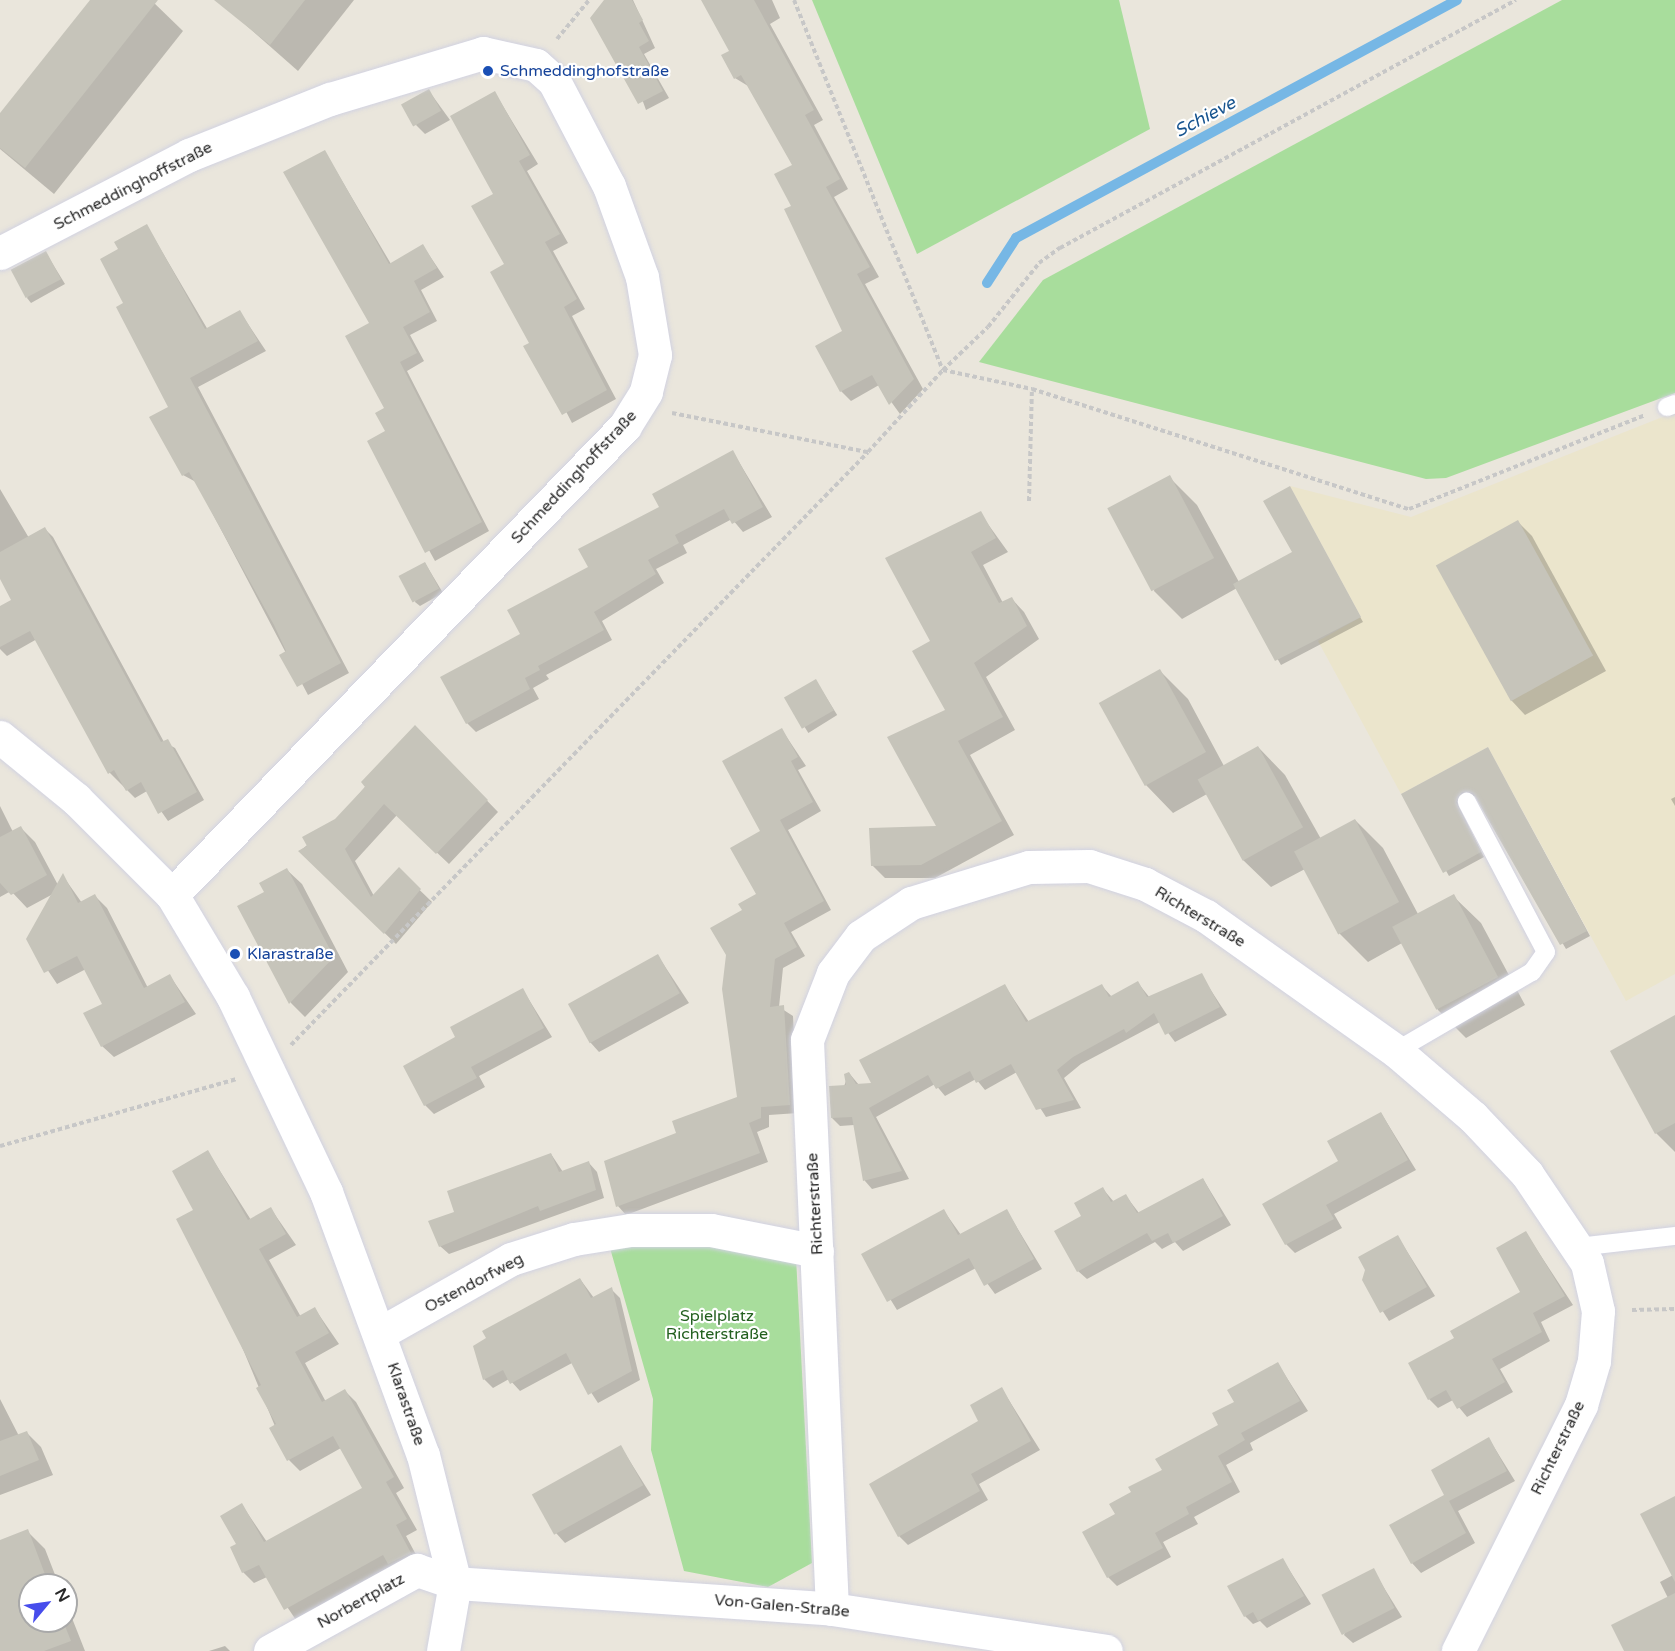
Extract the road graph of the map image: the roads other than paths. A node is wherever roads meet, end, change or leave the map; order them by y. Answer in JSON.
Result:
{"nodes":[{"id":1,"x":0,"y":253,"type":"edge"},
{"id":2,"x":0,"y":737,"type":"edge"},
{"id":3,"x":1467,"y":802,"type":"dead end"},
{"id":4,"x":172,"y":895,"type":"junction"},
{"id":5,"x":1396,"y":1051,"type":"junction"},
{"id":6,"x":1675,"y":1236,"type":"edge"},
{"id":7,"x":1578,"y":1246,"type":"junction"},
{"id":8,"x":817,"y":1251,"type":"junction"},
{"id":9,"x":382,"y":1332,"type":"junction"},
{"id":10,"x":455,"y":1583,"type":"junction"},
{"id":11,"x":832,"y":1609,"type":"junction"},
{"id":12,"x":270,"y":1651,"type":"edge"},
{"id":13,"x":443,"y":1651,"type":"edge"},
{"id":14,"x":1106,"y":1651,"type":"edge"},
{"id":15,"x":1458,"y":1651,"type":"edge"}],
"edges":[{"from":1,"to":4,"type":"street","name":"Schmeddinghoffstraße"},
{"from":2,"to":4,"type":"street","name":"Klarastraße"},
{"from":3,"to":5,"type":"lane"},
{"from":4,"to":9,"type":"street","name":"Klarastraße"},
{"from":5,"to":7,"type":"street","name":"Richterstraße"},
{"from":5,"to":8,"type":"street","name":"Richterstraße"},
{"from":6,"to":7,"type":"lane"},
{"from":7,"to":15,"type":"street","name":"Richterstraße"},
{"from":8,"to":9,"type":"street","name":"Ostendorfweg"},
{"from":8,"to":11,"type":"street","name":"Richterstraße"},
{"from":9,"to":10,"type":"street","name":"Klarastraße"},
{"from":10,"to":11,"type":"street","name":"Von-Galen-Straße"},
{"from":10,"to":12,"type":"street","name":"Norbertplatz"},
{"from":10,"to":13,"type":"street","name":"Klarastraße"},
{"from":11,"to":14,"type":"street","name":"Von-Galen-Straße"}]}
